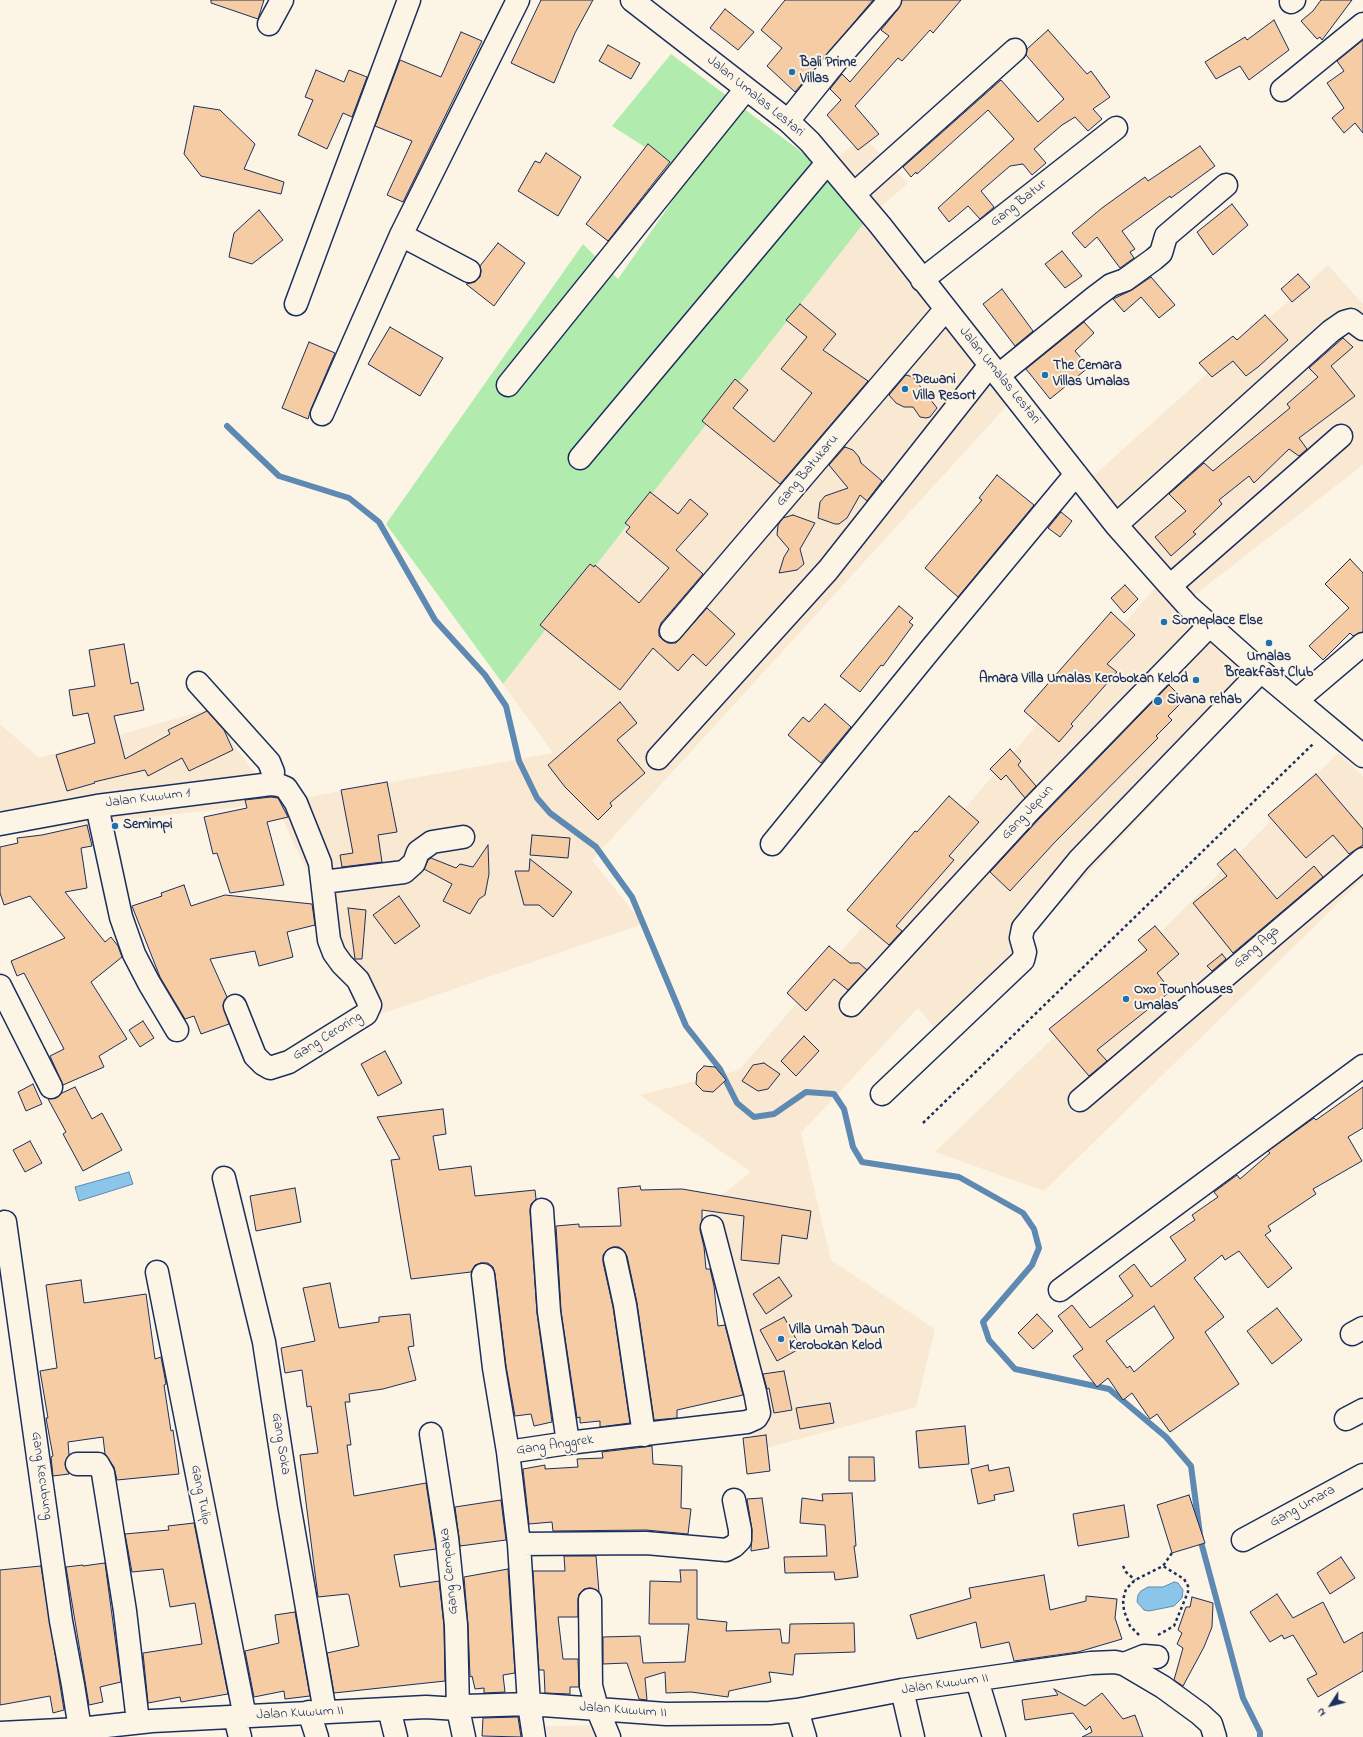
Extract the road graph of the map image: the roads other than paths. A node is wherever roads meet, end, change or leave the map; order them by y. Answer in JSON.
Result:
{"nodes":[{"id":1,"x":282,"y":0,"type":"edge"},
{"id":2,"x":409,"y":0,"type":"edge"},
{"id":3,"x":518,"y":0,"type":"edge"},
{"id":4,"x":632,"y":0,"type":"edge"},
{"id":5,"x":890,"y":0,"type":"edge"},
{"id":6,"x":269,"y":24,"type":"dead end"},
{"id":7,"x":1363,"y":24,"type":"edge"},
{"id":8,"x":1015,"y":50,"type":"dead end"},
{"id":9,"x":746,"y":89,"type":"junction"},
{"id":10,"x":1282,"y":90,"type":"dead end"},
{"id":11,"x":788,"y":121,"type":"junction"},
{"id":12,"x":1116,"y":128,"type":"dead end"},
{"id":13,"x":827,"y":163,"type":"junction"},
{"id":14,"x":1226,"y":185,"type":"dead end"},
{"id":15,"x":854,"y":194,"type":"junction"},
{"id":16,"x":401,"y":235,"type":"junction"},
{"id":17,"x":469,"y":271,"type":"dead end"},
{"id":18,"x":922,"y":280,"type":"junction"},
{"id":19,"x":296,"y":304,"type":"dead end"},
{"id":20,"x":945,"y":310,"type":"junction"},
{"id":21,"x":1363,"y":329,"type":"edge"},
{"id":22,"x":994,"y":370,"type":"junction"},
{"id":23,"x":508,"y":385,"type":"dead end"},
{"id":24,"x":322,"y":414,"type":"dead end"},
{"id":25,"x":1341,"y":436,"type":"dead end"},
{"id":26,"x":580,"y":458,"type":"dead end"},
{"id":27,"x":1076,"y":474,"type":"junction"},
{"id":28,"x":1116,"y":525,"type":"junction"},
{"id":29,"x":1170,"y":586,"type":"junction"},
{"id":30,"x":1210,"y":625,"type":"junction"},
{"id":31,"x":671,"y":631,"type":"dead end"},
{"id":32,"x":1363,"y":644,"type":"edge"},
{"id":33,"x":1260,"y":670,"type":"junction"},
{"id":34,"x":198,"y":683,"type":"dead end"},
{"id":35,"x":1297,"y":700,"type":"junction"},
{"id":36,"x":1360,"y":748,"type":"edge"},
{"id":37,"x":658,"y":758,"type":"dead end"},
{"id":38,"x":271,"y":784,"type":"junction"},
{"id":39,"x":97,"y":806,"type":"junction"},
{"id":40,"x":0,"y":824,"type":"edge"},
{"id":41,"x":462,"y":837,"type":"dead end"},
{"id":42,"x":772,"y":844,"type":"dead end"},
{"id":43,"x":1363,"y":859,"type":"edge"},
{"id":44,"x":323,"y":882,"type":"junction"},
{"id":45,"x":0,"y":986,"type":"edge"},
{"id":46,"x":852,"y":1005,"type":"dead end"},
{"id":47,"x":235,"y":1006,"type":"dead end"},
{"id":48,"x":177,"y":1030,"type":"dead end"},
{"id":49,"x":1363,"y":1066,"type":"edge"},
{"id":50,"x":51,"y":1087,"type":"dead end"},
{"id":51,"x":882,"y":1094,"type":"dead end"},
{"id":52,"x":1080,"y":1100,"type":"dead end"},
{"id":53,"x":224,"y":1178,"type":"dead end"},
{"id":54,"x":542,"y":1210,"type":"dead end"},
{"id":55,"x":5,"y":1222,"type":"dead end"},
{"id":56,"x":712,"y":1226,"type":"dead end"},
{"id":57,"x":616,"y":1259,"type":"dead end"},
{"id":58,"x":157,"y":1272,"type":"dead end"},
{"id":59,"x":483,"y":1275,"type":"dead end"},
{"id":60,"x":1060,"y":1290,"type":"dead end"},
{"id":61,"x":431,"y":1434,"type":"dead end"},
{"id":62,"x":644,"y":1435,"type":"junction"},
{"id":63,"x":568,"y":1443,"type":"junction"},
{"id":64,"x":508,"y":1452,"type":"junction"},
{"id":65,"x":77,"y":1464,"type":"dead end"},
{"id":66,"x":1363,"y":1475,"type":"edge"},
{"id":67,"x":734,"y":1500,"type":"dead end"},
{"id":68,"x":1243,"y":1540,"type":"dead end"},
{"id":69,"x":519,"y":1544,"type":"junction"},
{"id":70,"x":590,"y":1600,"type":"dead end"},
{"id":71,"x":1154,"y":1648,"type":"road end"},
{"id":72,"x":1124,"y":1664,"type":"junction"},
{"id":73,"x":976,"y":1680,"type":"junction"},
{"id":74,"x":902,"y":1690,"type":"junction"},
{"id":75,"x":529,"y":1704,"type":"junction"},
{"id":76,"x":597,"y":1708,"type":"junction"},
{"id":77,"x":389,"y":1709,"type":"junction"},
{"id":78,"x":458,"y":1709,"type":"junction"},
{"id":79,"x":797,"y":1710,"type":"junction"},
{"id":80,"x":317,"y":1712,"type":"junction"},
{"id":81,"x":240,"y":1724,"type":"edge"},
{"id":82,"x":149,"y":1727,"type":"edge"},
{"id":83,"x":73,"y":1732,"type":"edge"},
{"id":84,"x":0,"y":1733,"type":"edge"},
{"id":85,"x":317,"y":1737,"type":"edge"},
{"id":86,"x":396,"y":1737,"type":"edge"},
{"id":87,"x":464,"y":1737,"type":"edge"},
{"id":88,"x":534,"y":1737,"type":"edge"},
{"id":89,"x":609,"y":1737,"type":"edge"},
{"id":90,"x":805,"y":1737,"type":"edge"},
{"id":91,"x":914,"y":1737,"type":"edge"},
{"id":92,"x":994,"y":1737,"type":"edge"},
{"id":93,"x":1215,"y":1737,"type":"edge"}],
"edges":[{"from":1,"to":6,"type":"street"},
{"from":2,"to":19,"type":"street"},
{"from":3,"to":16,"type":"street"},
{"from":4,"to":9,"type":"street","name":"Jalan Umalas Lestari"},
{"from":5,"to":11,"type":"street"},
{"from":7,"to":10,"type":"street"},
{"from":8,"to":15,"type":"street"},
{"from":9,"to":11,"type":"street","name":"Jalan Umalas Lestari"},
{"from":9,"to":23,"type":"street"},
{"from":11,"to":13,"type":"street","name":"Jalan Umalas Lestari"},
{"from":12,"to":18,"type":"street","name":"Gang Batur"},
{"from":13,"to":15,"type":"street","name":"Jalan Umalas Lestari"},
{"from":13,"to":26,"type":"street"},
{"from":14,"to":22,"type":"street"},
{"from":15,"to":18,"type":"street","name":"Jalan Umalas Lestari"},
{"from":16,"to":17,"type":"street"},
{"from":16,"to":24,"type":"street"},
{"from":18,"to":20,"type":"street","name":"Jalan Umalas Lestari"},
{"from":20,"to":22,"type":"street","name":"Jalan Umalas Lestari"},
{"from":20,"to":31,"type":"street","name":"Gang Batukaru"},
{"from":21,"to":28,"type":"street"},
{"from":22,"to":27,"type":"street","name":"Jalan Umalas Lestari"},
{"from":22,"to":37,"type":"street"},
{"from":25,"to":29,"type":"street"},
{"from":27,"to":28,"type":"street","name":"Jalan Umalas Lestari"},
{"from":27,"to":42,"type":"street"},
{"from":28,"to":29,"type":"street","name":"Jalan Umalas Lestari"},
{"from":29,"to":30,"type":"street","name":"Jalan Umalas Lestari"},
{"from":30,"to":33,"type":"street","name":"Jalan Umalas Lestari"},
{"from":30,"to":46,"type":"street","name":"Gang Jepun"},
{"from":32,"to":35,"type":"street"},
{"from":33,"to":35,"type":"street","name":"Jalan Umalas Lestari"},
{"from":33,"to":51,"type":"street"},
{"from":34,"to":38,"type":"street"},
{"from":35,"to":36,"type":"street","name":"Jalan Umalas Lestari"},
{"from":38,"to":39,"type":"street","name":"Jalan Kuwum 1"},
{"from":38,"to":44,"type":"street","name":"Gang Ceroring"},
{"from":39,"to":40,"type":"street","name":"Jalan Kuwum 1"},
{"from":39,"to":48,"type":"street"},
{"from":41,"to":44,"type":"street"},
{"from":43,"to":52,"type":"street","name":"Gang Aga"},
{"from":44,"to":47,"type":"street","name":"Gang Ceroring"},
{"from":45,"to":50,"type":"street"},
{"from":49,"to":60,"type":"street"},
{"from":53,"to":80,"type":"street","name":"Gang Soka"},
{"from":54,"to":63,"type":"street"},
{"from":55,"to":83,"type":"street","name":"Gang Kecubung"},
{"from":56,"to":62,"type":"street","name":"Gang Anggrek"},
{"from":57,"to":62,"type":"street"},
{"from":58,"to":81,"type":"street","name":"Gang Tulip"},
{"from":59,"to":64,"type":"street"},
{"from":61,"to":78,"type":"street","name":"Gang Cempaka"},
{"from":62,"to":63,"type":"street","name":"Gang Anggrek"},
{"from":63,"to":64,"type":"street","name":"Gang Anggrek"},
{"from":64,"to":69,"type":"street","name":"Gang Anggrek"},
{"from":65,"to":82,"type":"street"},
{"from":66,"to":68,"type":"street","name":"Gang Umara"},
{"from":67,"to":69,"type":"street"},
{"from":69,"to":75,"type":"street","name":"Gang Anggrek"},
{"from":70,"to":76,"type":"street"},
{"from":71,"to":72,"type":"street"},
{"from":72,"to":73,"type":"street","name":"Jalan Kuwum II"},
{"from":72,"to":93,"type":"street","name":"Jalan Kuwum II"},
{"from":73,"to":74,"type":"street","name":"Jalan Kuwum II"},
{"from":73,"to":92,"type":"street"},
{"from":74,"to":79,"type":"street","name":"Jalan Kuwum II"},
{"from":74,"to":91,"type":"street"},
{"from":75,"to":76,"type":"street","name":"Jalan Kuwum II"},
{"from":75,"to":78,"type":"street","name":"Jalan Kuwum II"},
{"from":75,"to":88,"type":"street","name":"Gang Anggrek"},
{"from":76,"to":79,"type":"street","name":"Jalan Kuwum II"},
{"from":76,"to":89,"type":"street"},
{"from":77,"to":78,"type":"street","name":"Jalan Kuwum II"},
{"from":77,"to":80,"type":"street","name":"Jalan Kuwum II"},
{"from":77,"to":86,"type":"street"},
{"from":78,"to":87,"type":"street","name":"Gang Cempaka"},
{"from":79,"to":90,"type":"street"},
{"from":80,"to":81,"type":"street","name":"Jalan Kuwum II"},
{"from":80,"to":85,"type":"street","name":"Gang Soka"},
{"from":81,"to":82,"type":"street","name":"Jalan Kuwum II"},
{"from":82,"to":83,"type":"street","name":"Jalan Kuwum II"},
{"from":83,"to":84,"type":"street","name":"Jalan Kuwum II"}]}
